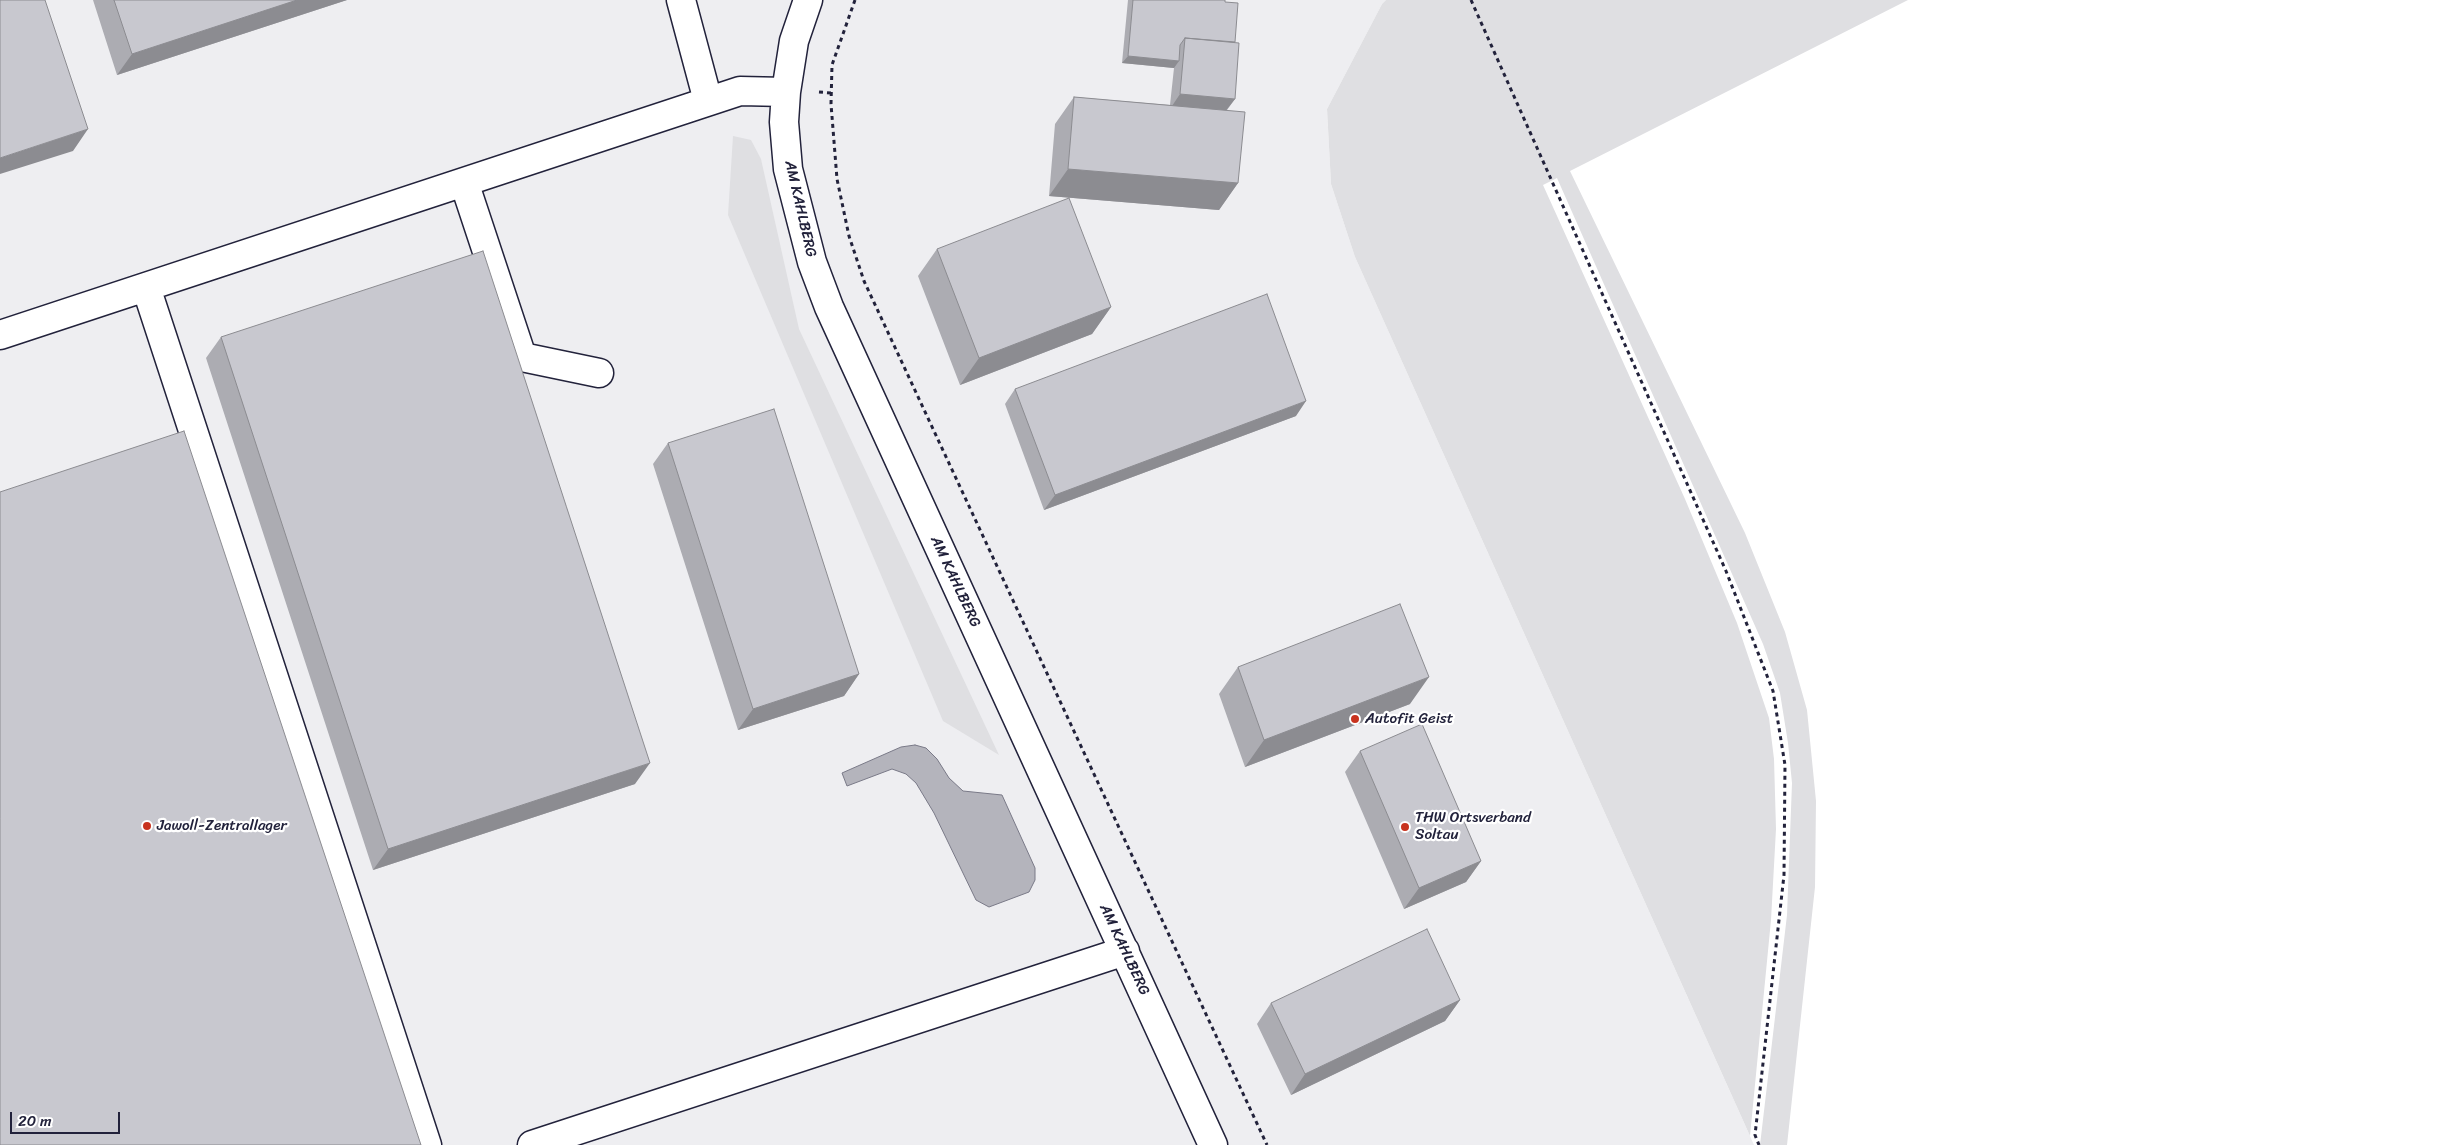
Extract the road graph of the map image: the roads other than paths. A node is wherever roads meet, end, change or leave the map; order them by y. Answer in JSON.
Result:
{"nodes":[{"id":1,"x":681,"y":0,"type":"edge"},
{"id":2,"x":808,"y":0,"type":"edge"},
{"id":3,"x":786,"y":92,"type":"junction"},
{"id":4,"x":708,"y":101,"type":"junction"},
{"id":5,"x":464,"y":182,"type":"junction"},
{"id":6,"x":146,"y":287,"type":"junction"},
{"id":7,"x":0,"y":335,"type":"edge"},
{"id":8,"x":599,"y":373,"type":"dead end"},
{"id":9,"x":1125,"y":952,"type":"junction"},
{"id":10,"x":427,"y":1145,"type":"edge"},
{"id":11,"x":532,"y":1145,"type":"edge"},
{"id":12,"x":1213,"y":1145,"type":"edge"}],
"edges":[{"from":1,"to":4,"type":"street"},
{"from":2,"to":3,"type":"street","name":"AM KAHLBERG"},
{"from":3,"to":4,"type":"street"},
{"from":3,"to":9,"type":"street","name":"AM KAHLBERG"},
{"from":4,"to":5,"type":"street"},
{"from":5,"to":6,"type":"street"},
{"from":5,"to":8,"type":"street"},
{"from":6,"to":7,"type":"street"},
{"from":6,"to":10,"type":"street"},
{"from":9,"to":11,"type":"street"},
{"from":9,"to":12,"type":"street","name":"AM KAHLBERG"}]}
